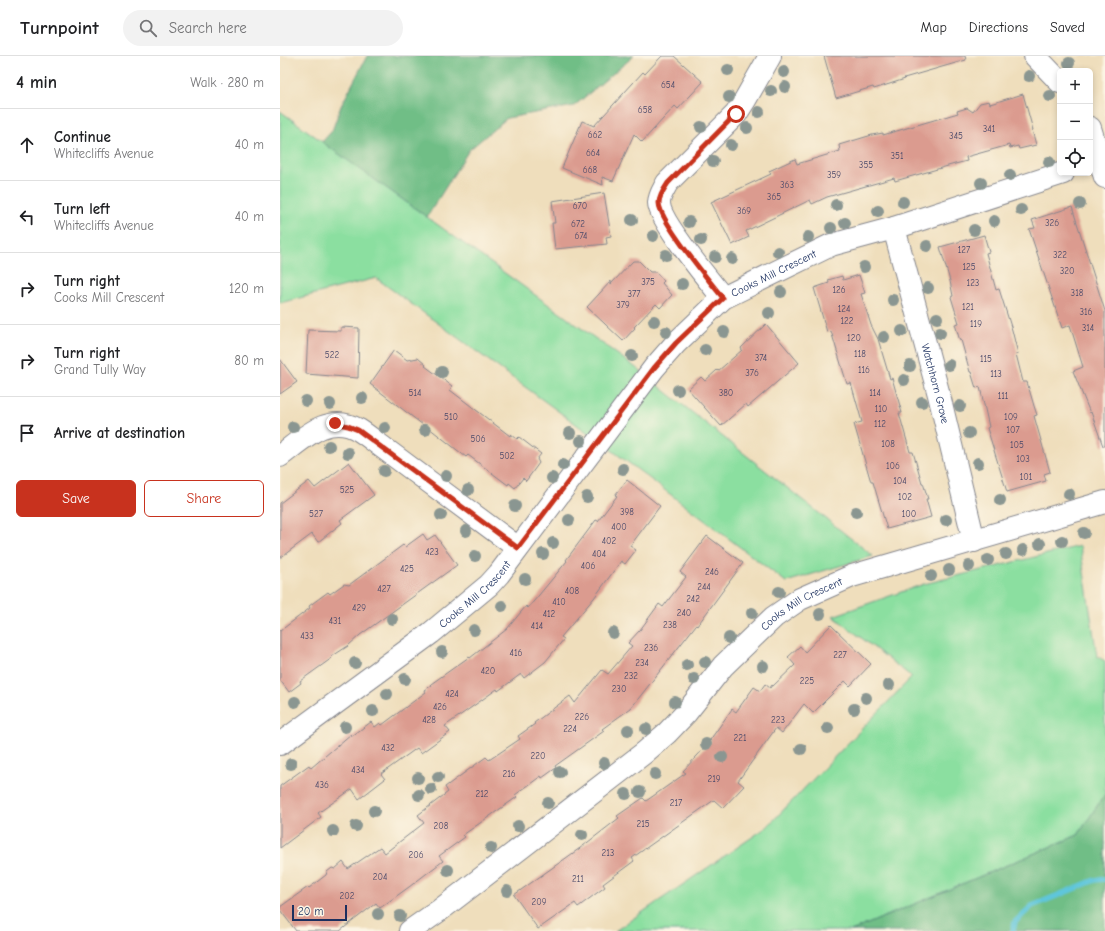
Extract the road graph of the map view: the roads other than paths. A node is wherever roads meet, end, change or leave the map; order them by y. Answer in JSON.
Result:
{"nodes":[{"id":1,"x":770,"y":56,"type":"edge"},
{"id":2,"x":1035,"y":56,"type":"edge"},
{"id":3,"x":1057,"y":79,"type":"edge"},
{"id":4,"x":1092,"y":140,"type":"edge"},
{"id":5,"x":1098,"y":168,"type":"edge"},
{"id":6,"x":1057,"y":175,"type":"edge"},
{"id":7,"x":894,"y":228,"type":"junction"},
{"id":8,"x":723,"y":298,"type":"junction"},
{"id":9,"x":280,"y":456,"type":"edge"},
{"id":10,"x":1105,"y":502,"type":"edge"},
{"id":11,"x":974,"y":541,"type":"junction"},
{"id":12,"x":518,"y":548,"type":"junction"},
{"id":13,"x":280,"y":744,"type":"edge"},
{"id":14,"x":410,"y":931,"type":"edge"}],
"edges":[{"from":1,"to":8,"type":"street"},
{"from":2,"to":3,"type":"street"},
{"from":4,"to":5,"type":"street"},
{"from":6,"to":7,"type":"street","name":"Cooks Mill Crescent"},
{"from":7,"to":8,"type":"street","name":"Cooks Mill Crescent"},
{"from":7,"to":11,"type":"street","name":"Watchhorn Grove"},
{"from":8,"to":12,"type":"street","name":"Cooks Mill Crescent"},
{"from":9,"to":12,"type":"street"},
{"from":10,"to":11,"type":"street","name":"Cooks Mill Crescent"},
{"from":11,"to":14,"type":"street","name":"Cooks Mill Crescent"},
{"from":12,"to":13,"type":"street","name":"Cooks Mill Crescent"}]}
